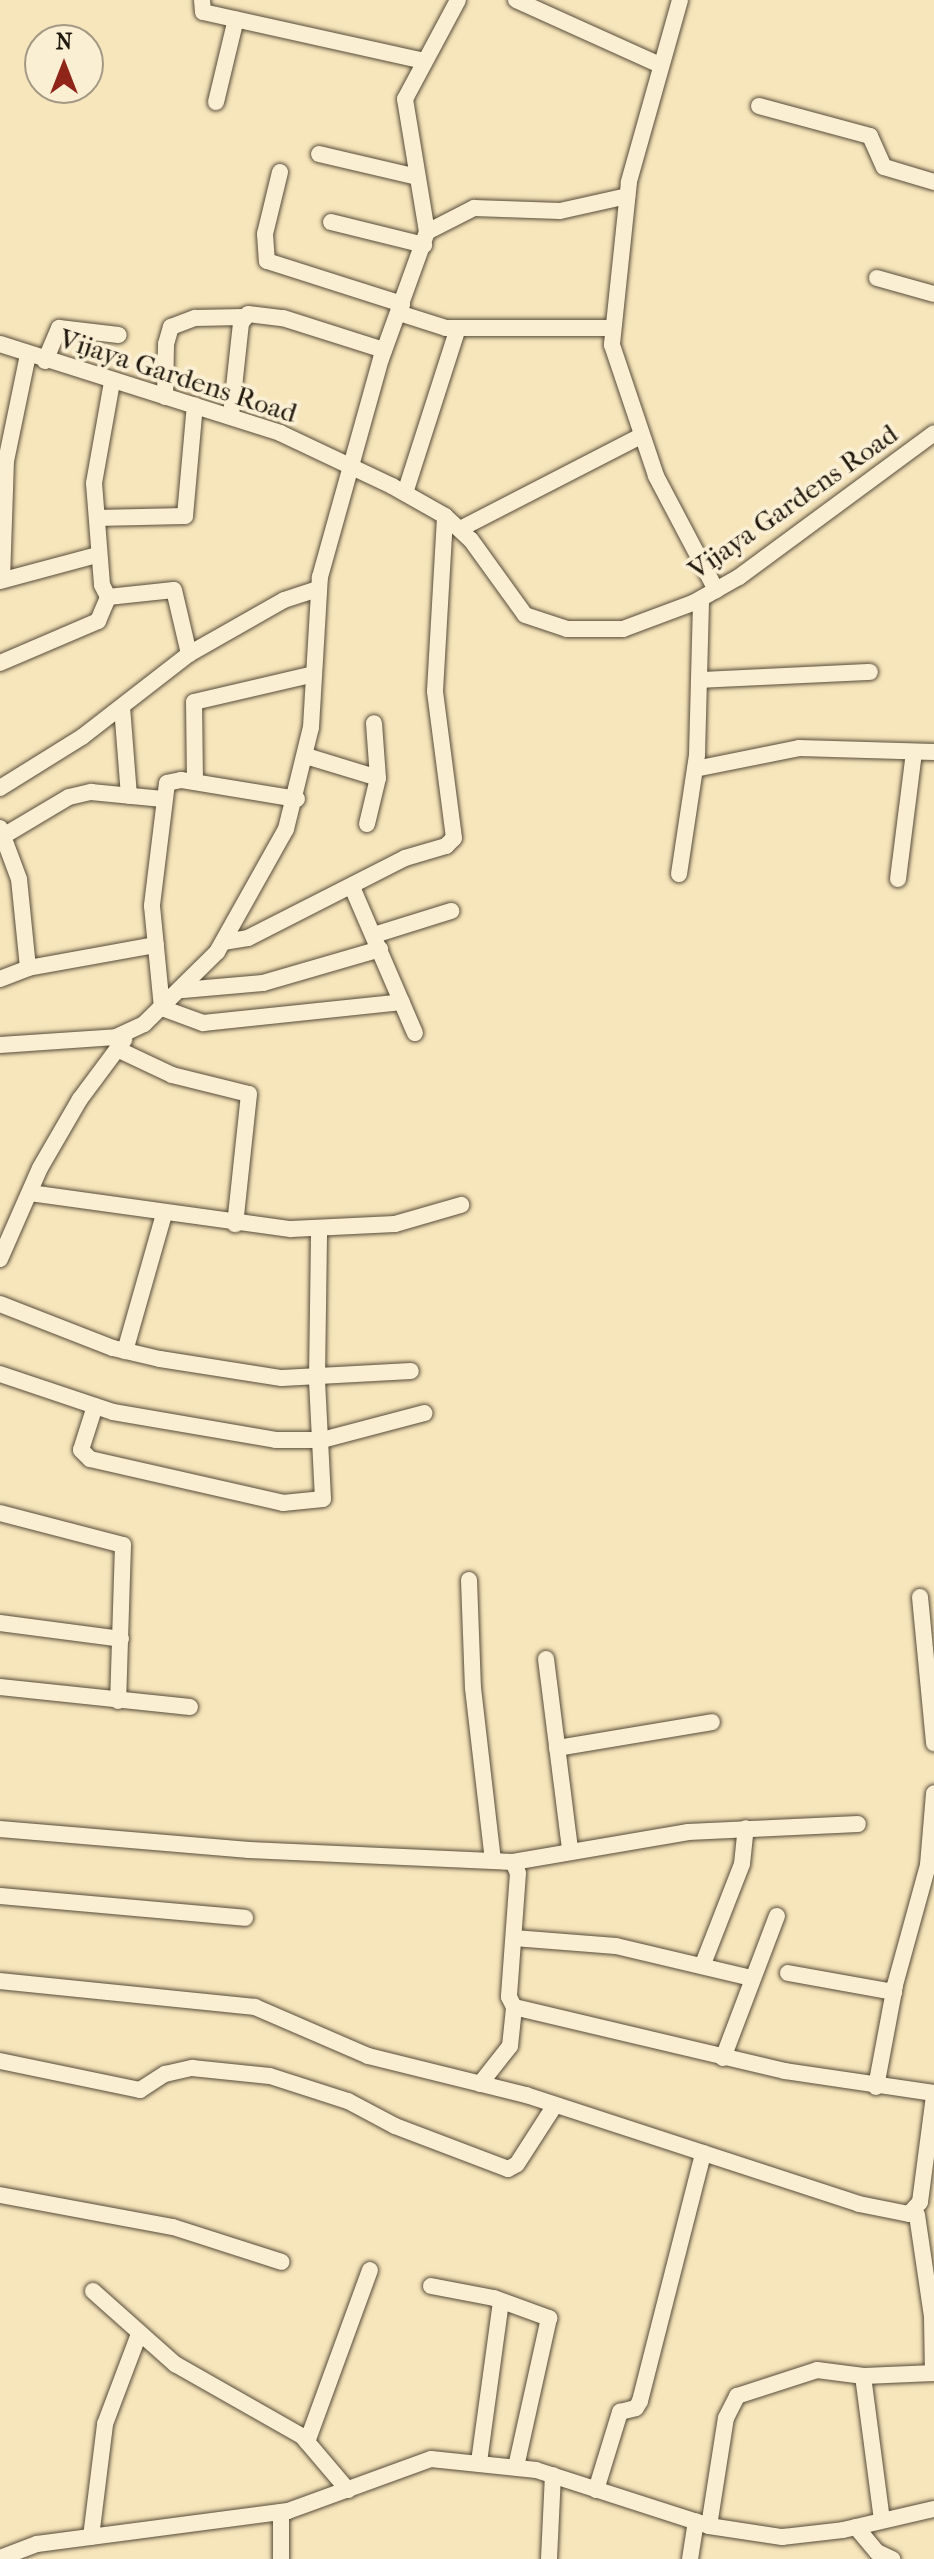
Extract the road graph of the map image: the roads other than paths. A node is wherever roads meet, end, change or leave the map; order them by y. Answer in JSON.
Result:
{"nodes":[{"id":1,"x":202,"y":0,"type":"edge"},
{"id":2,"x":458,"y":0,"type":"edge"},
{"id":3,"x":516,"y":0,"type":"edge"},
{"id":4,"x":680,"y":0,"type":"edge"},
{"id":5,"x":236,"y":19,"type":"junction"},
{"id":6,"x":424,"y":61,"type":"junction"},
{"id":7,"x":660,"y":65,"type":"junction"},
{"id":8,"x":216,"y":102,"type":"dead end"},
{"id":9,"x":759,"y":106,"type":"dead end"},
{"id":10,"x":319,"y":154,"type":"dead end"},
{"id":11,"x":280,"y":172,"type":"dead end"},
{"id":12,"x":417,"y":177,"type":"junction"},
{"id":13,"x":934,"y":182,"type":"edge"},
{"id":14,"x":627,"y":196,"type":"junction"},
{"id":15,"x":331,"y":222,"type":"dead end"},
{"id":16,"x":426,"y":239,"type":"junction"},
{"id":17,"x":877,"y":278,"type":"dead end"},
{"id":18,"x":934,"y":294,"type":"edge"},
{"id":19,"x":400,"y":308,"type":"junction"},
{"id":20,"x":243,"y":317,"type":"junction"},
{"id":21,"x":458,"y":328,"type":"junction"},
{"id":22,"x":612,"y":328,"type":"junction"},
{"id":23,"x":119,"y":335,"type":"dead end"},
{"id":24,"x":0,"y":344,"type":"edge"},
{"id":25,"x":384,"y":350,"type":"junction"},
{"id":26,"x":28,"y":355,"type":"junction"},
{"id":27,"x":45,"y":361,"type":"junction"},
{"id":28,"x":112,"y":382,"type":"junction"},
{"id":29,"x":165,"y":397,"type":"junction"},
{"id":30,"x":195,"y":405,"type":"junction"},
{"id":31,"x":231,"y":415,"type":"junction"},
{"id":32,"x":934,"y":433,"type":"edge"},
{"id":33,"x":641,"y":436,"type":"junction"},
{"id":34,"x":350,"y":466,"type":"junction"},
{"id":35,"x":405,"y":493,"type":"junction"},
{"id":36,"x":445,"y":516,"type":"junction"},
{"id":37,"x":97,"y":518,"type":"junction"},
{"id":38,"x":460,"y":529,"type":"junction"},
{"id":39,"x":97,"y":555,"type":"junction"},
{"id":40,"x":1,"y":580,"type":"edge"},
{"id":41,"x":317,"y":589,"type":"junction"},
{"id":42,"x":709,"y":594,"type":"junction"},
{"id":43,"x":108,"y":597,"type":"junction"},
{"id":44,"x":189,"y":654,"type":"junction"},
{"id":45,"x":0,"y":663,"type":"edge"},
{"id":46,"x":870,"y":672,"type":"dead end"},
{"id":47,"x":314,"y":674,"type":"junction"},
{"id":48,"x":700,"y":680,"type":"junction"},
{"id":49,"x":122,"y":707,"type":"junction"},
{"id":50,"x":374,"y":723,"type":"dead end"},
{"id":51,"x":934,"y":752,"type":"edge"},
{"id":52,"x":914,"y":753,"type":"junction"},
{"id":53,"x":306,"y":756,"type":"junction"},
{"id":54,"x":695,"y":769,"type":"junction"},
{"id":55,"x":378,"y":778,"type":"junction"},
{"id":56,"x":195,"y":782,"type":"junction"},
{"id":57,"x":0,"y":788,"type":"edge"},
{"id":58,"x":129,"y":796,"type":"junction"},
{"id":59,"x":163,"y":799,"type":"junction"},
{"id":60,"x":297,"y":799,"type":"junction"},
{"id":61,"x":367,"y":824,"type":"dead end"},
{"id":62,"x":3,"y":832,"type":"edge"},
{"id":63,"x":679,"y":874,"type":"dead end"},
{"id":64,"x":898,"y":879,"type":"dead end"},
{"id":65,"x":352,"y":887,"type":"junction"},
{"id":66,"x":451,"y":911,"type":"dead end"},
{"id":67,"x":223,"y":942,"type":"junction"},
{"id":68,"x":377,"y":942,"type":"junction"},
{"id":69,"x":156,"y":945,"type":"junction"},
{"id":70,"x":28,"y":968,"type":"junction"},
{"id":71,"x":0,"y":979,"type":"edge"},
{"id":72,"x":183,"y":990,"type":"junction"},
{"id":73,"x":402,"y":1002,"type":"junction"},
{"id":74,"x":162,"y":1008,"type":"junction"},
{"id":75,"x":130,"y":1033,"type":"junction"},
{"id":76,"x":415,"y":1033,"type":"dead end"},
{"id":77,"x":0,"y":1045,"type":"edge"},
{"id":78,"x":117,"y":1049,"type":"junction"},
{"id":79,"x":30,"y":1193,"type":"junction"},
{"id":80,"x":461,"y":1205,"type":"dead end"},
{"id":81,"x":164,"y":1214,"type":"junction"},
{"id":82,"x":235,"y":1224,"type":"junction"},
{"id":83,"x":319,"y":1228,"type":"junction"},
{"id":84,"x":0,"y":1259,"type":"edge"},
{"id":85,"x":0,"y":1304,"type":"edge"},
{"id":86,"x":125,"y":1351,"type":"junction"},
{"id":87,"x":411,"y":1371,"type":"dead end"},
{"id":88,"x":0,"y":1374,"type":"edge"},
{"id":89,"x":317,"y":1379,"type":"junction"},
{"id":90,"x":95,"y":1406,"type":"junction"},
{"id":91,"x":425,"y":1413,"type":"dead end"},
{"id":92,"x":322,"y":1440,"type":"junction"},
{"id":93,"x":0,"y":1513,"type":"edge"},
{"id":94,"x":469,"y":1580,"type":"dead end"},
{"id":95,"x":920,"y":1597,"type":"dead end"},
{"id":96,"x":0,"y":1623,"type":"edge"},
{"id":97,"x":121,"y":1639,"type":"junction"},
{"id":98,"x":546,"y":1659,"type":"dead end"},
{"id":99,"x":0,"y":1687,"type":"edge"},
{"id":100,"x":118,"y":1701,"type":"junction"},
{"id":101,"x":190,"y":1707,"type":"dead end"},
{"id":102,"x":712,"y":1722,"type":"dead end"},
{"id":103,"x":934,"y":1743,"type":"edge"},
{"id":104,"x":557,"y":1748,"type":"junction"},
{"id":105,"x":934,"y":1793,"type":"edge"},
{"id":106,"x":858,"y":1824,"type":"dead end"},
{"id":107,"x":746,"y":1828,"type":"junction"},
{"id":108,"x":0,"y":1829,"type":"edge"},
{"id":109,"x":570,"y":1849,"type":"junction"},
{"id":110,"x":493,"y":1860,"type":"junction"},
{"id":111,"x":513,"y":1862,"type":"junction"},
{"id":112,"x":0,"y":1896,"type":"edge"},
{"id":113,"x":777,"y":1916,"type":"dead end"},
{"id":114,"x":245,"y":1918,"type":"dead end"},
{"id":115,"x":514,"y":1938,"type":"junction"},
{"id":116,"x":703,"y":1964,"type":"junction"},
{"id":117,"x":788,"y":1973,"type":"dead end"},
{"id":118,"x":751,"y":1978,"type":"junction"},
{"id":119,"x":0,"y":1981,"type":"edge"},
{"id":120,"x":894,"y":1992,"type":"junction"},
{"id":121,"x":514,"y":2007,"type":"junction"},
{"id":122,"x":723,"y":2058,"type":"junction"},
{"id":123,"x":0,"y":2061,"type":"edge"},
{"id":124,"x":480,"y":2084,"type":"junction"},
{"id":125,"x":876,"y":2087,"type":"junction"},
{"id":126,"x":934,"y":2094,"type":"edge"},
{"id":127,"x":555,"y":2105,"type":"junction"},
{"id":128,"x":703,"y":2153,"type":"junction"},
{"id":129,"x":0,"y":2195,"type":"edge"},
{"id":130,"x":920,"y":2216,"type":"edge"},
{"id":131,"x":282,"y":2262,"type":"dead end"},
{"id":132,"x":370,"y":2270,"type":"dead end"},
{"id":133,"x":431,"y":2286,"type":"dead end"},
{"id":134,"x":93,"y":2291,"type":"dead end"},
{"id":135,"x":501,"y":2301,"type":"junction"},
{"id":136,"x":139,"y":2334,"type":"junction"},
{"id":137,"x":934,"y":2373,"type":"edge"},
{"id":138,"x":863,"y":2376,"type":"junction"},
{"id":139,"x":307,"y":2442,"type":"junction"},
{"id":140,"x":479,"y":2462,"type":"junction"},
{"id":141,"x":516,"y":2467,"type":"junction"},
{"id":142,"x":553,"y":2475,"type":"junction"},
{"id":143,"x":348,"y":2490,"type":"junction"},
{"id":144,"x":596,"y":2490,"type":"junction"},
{"id":145,"x":934,"y":2509,"type":"edge"},
{"id":146,"x":281,"y":2512,"type":"junction"},
{"id":147,"x":882,"y":2520,"type":"junction"},
{"id":148,"x":703,"y":2524,"type":"junction"},
{"id":149,"x":856,"y":2527,"type":"junction"},
{"id":150,"x":91,"y":2537,"type":"junction"},
{"id":151,"x":0,"y":2558,"type":"edge"},
{"id":152,"x":281,"y":2559,"type":"edge"},
{"id":153,"x":549,"y":2559,"type":"edge"},
{"id":154,"x":690,"y":2559,"type":"edge"},
{"id":155,"x":892,"y":2559,"type":"edge"}],
"edges":[{"from":1,"to":5,"type":"street"},
{"from":2,"to":6,"type":"street"},
{"from":3,"to":7,"type":"street"},
{"from":4,"to":7,"type":"street"},
{"from":5,"to":6,"type":"street"},
{"from":5,"to":8,"type":"street"},
{"from":6,"to":12,"type":"street"},
{"from":7,"to":14,"type":"street"},
{"from":9,"to":13,"type":"street"},
{"from":10,"to":12,"type":"street"},
{"from":11,"to":19,"type":"street"},
{"from":12,"to":16,"type":"street"},
{"from":14,"to":16,"type":"street"},
{"from":14,"to":22,"type":"street"},
{"from":15,"to":16,"type":"street"},
{"from":16,"to":19,"type":"street"},
{"from":17,"to":18,"type":"street"},
{"from":19,"to":21,"type":"street"},
{"from":19,"to":25,"type":"street"},
{"from":20,"to":25,"type":"street"},
{"from":20,"to":29,"type":"street"},
{"from":20,"to":31,"type":"street"},
{"from":21,"to":22,"type":"street"},
{"from":21,"to":35,"type":"street"},
{"from":22,"to":33,"type":"street"},
{"from":23,"to":27,"type":"street"},
{"from":24,"to":26,"type":"street","name":"Vijaya Gardens Road"},
{"from":25,"to":34,"type":"street"},
{"from":26,"to":27,"type":"street","name":"Vijaya Gardens Road"},
{"from":26,"to":40,"type":"street"},
{"from":27,"to":28,"type":"street","name":"Vijaya Gardens Road"},
{"from":28,"to":29,"type":"street","name":"Vijaya Gardens Road"},
{"from":28,"to":37,"type":"street"},
{"from":29,"to":30,"type":"street","name":"Vijaya Gardens Road"},
{"from":30,"to":31,"type":"street","name":"Vijaya Gardens Road"},
{"from":30,"to":37,"type":"street"},
{"from":31,"to":34,"type":"street","name":"Vijaya Gardens Road"},
{"from":32,"to":42,"type":"street","name":"Vijaya Gardens Road"},
{"from":33,"to":38,"type":"street"},
{"from":33,"to":42,"type":"street"},
{"from":34,"to":35,"type":"street","name":"Vijaya Gardens Road"},
{"from":34,"to":41,"type":"street"},
{"from":35,"to":36,"type":"street","name":"Vijaya Gardens Road"},
{"from":36,"to":38,"type":"street","name":"Vijaya Gardens Road"},
{"from":36,"to":65,"type":"street"},
{"from":37,"to":39,"type":"street"},
{"from":38,"to":42,"type":"street","name":"Vijaya Gardens Road"},
{"from":39,"to":40,"type":"street"},
{"from":39,"to":43,"type":"street"},
{"from":41,"to":44,"type":"street"},
{"from":41,"to":47,"type":"street"},
{"from":42,"to":48,"type":"street"},
{"from":43,"to":44,"type":"street"},
{"from":43,"to":45,"type":"street"},
{"from":44,"to":49,"type":"street"},
{"from":46,"to":48,"type":"street"},
{"from":47,"to":53,"type":"street"},
{"from":47,"to":56,"type":"street"},
{"from":48,"to":54,"type":"street"},
{"from":49,"to":57,"type":"street"},
{"from":49,"to":58,"type":"street"},
{"from":50,"to":55,"type":"street"},
{"from":51,"to":52,"type":"street"},
{"from":52,"to":54,"type":"street"},
{"from":52,"to":64,"type":"street"},
{"from":53,"to":55,"type":"street"},
{"from":53,"to":60,"type":"street"},
{"from":54,"to":63,"type":"street"},
{"from":55,"to":61,"type":"street"},
{"from":56,"to":59,"type":"street"},
{"from":56,"to":60,"type":"street"},
{"from":58,"to":59,"type":"street"},
{"from":58,"to":62,"type":"street"},
{"from":59,"to":69,"type":"street"},
{"from":60,"to":67,"type":"street"},
{"from":62,"to":70,"type":"street"},
{"from":65,"to":67,"type":"street"},
{"from":65,"to":68,"type":"street"},
{"from":66,"to":68,"type":"street"},
{"from":67,"to":72,"type":"street"},
{"from":68,"to":72,"type":"street"},
{"from":68,"to":73,"type":"street"},
{"from":69,"to":70,"type":"street"},
{"from":69,"to":74,"type":"street"},
{"from":70,"to":71,"type":"street"},
{"from":72,"to":74,"type":"street"},
{"from":73,"to":74,"type":"street"},
{"from":73,"to":76,"type":"street"},
{"from":74,"to":75,"type":"street"},
{"from":75,"to":77,"type":"street"},
{"from":75,"to":78,"type":"street"},
{"from":78,"to":79,"type":"street"},
{"from":78,"to":82,"type":"street"},
{"from":79,"to":81,"type":"street"},
{"from":79,"to":84,"type":"street"},
{"from":80,"to":83,"type":"street"},
{"from":81,"to":82,"type":"street"},
{"from":81,"to":86,"type":"street"},
{"from":82,"to":83,"type":"street"},
{"from":83,"to":89,"type":"street"},
{"from":85,"to":86,"type":"street"},
{"from":86,"to":89,"type":"street"},
{"from":87,"to":89,"type":"street"},
{"from":88,"to":90,"type":"street"},
{"from":89,"to":92,"type":"street"},
{"from":90,"to":92,"type":"street"},
{"from":90,"to":92,"type":"street"},
{"from":91,"to":92,"type":"street"},
{"from":93,"to":97,"type":"street"},
{"from":94,"to":110,"type":"street"},
{"from":95,"to":103,"type":"street"},
{"from":96,"to":97,"type":"street"},
{"from":97,"to":100,"type":"street"},
{"from":98,"to":104,"type":"street"},
{"from":99,"to":100,"type":"street"},
{"from":100,"to":101,"type":"street"},
{"from":102,"to":104,"type":"street"},
{"from":104,"to":109,"type":"street"},
{"from":105,"to":120,"type":"street"},
{"from":106,"to":107,"type":"street"},
{"from":107,"to":109,"type":"street"},
{"from":107,"to":116,"type":"street"},
{"from":108,"to":110,"type":"street"},
{"from":109,"to":111,"type":"street"},
{"from":110,"to":111,"type":"street"},
{"from":111,"to":115,"type":"street"},
{"from":112,"to":114,"type":"street"},
{"from":113,"to":118,"type":"street"},
{"from":115,"to":116,"type":"street"},
{"from":115,"to":121,"type":"street"},
{"from":116,"to":118,"type":"street"},
{"from":117,"to":120,"type":"street"},
{"from":118,"to":122,"type":"street"},
{"from":119,"to":124,"type":"street"},
{"from":120,"to":125,"type":"street"},
{"from":121,"to":122,"type":"street"},
{"from":121,"to":124,"type":"street"},
{"from":122,"to":125,"type":"street"},
{"from":123,"to":127,"type":"street"},
{"from":124,"to":127,"type":"street"},
{"from":125,"to":126,"type":"street"},
{"from":126,"to":130,"type":"street"},
{"from":127,"to":128,"type":"street"},
{"from":128,"to":130,"type":"street"},
{"from":128,"to":144,"type":"street"},
{"from":129,"to":131,"type":"street"},
{"from":130,"to":137,"type":"street"},
{"from":132,"to":139,"type":"street"},
{"from":133,"to":135,"type":"street"},
{"from":134,"to":136,"type":"street"},
{"from":135,"to":140,"type":"street"},
{"from":135,"to":141,"type":"street"},
{"from":136,"to":139,"type":"street"},
{"from":136,"to":150,"type":"street"},
{"from":137,"to":138,"type":"street"},
{"from":138,"to":147,"type":"street"},
{"from":138,"to":148,"type":"street"},
{"from":139,"to":143,"type":"street"},
{"from":140,"to":141,"type":"street"},
{"from":140,"to":143,"type":"street"},
{"from":141,"to":142,"type":"street"},
{"from":142,"to":144,"type":"street"},
{"from":142,"to":153,"type":"street"},
{"from":143,"to":146,"type":"street"},
{"from":144,"to":148,"type":"street"},
{"from":145,"to":147,"type":"street"},
{"from":146,"to":150,"type":"street"},
{"from":146,"to":152,"type":"street"},
{"from":147,"to":149,"type":"street"},
{"from":148,"to":149,"type":"street"},
{"from":148,"to":154,"type":"street"},
{"from":149,"to":155,"type":"street"},
{"from":150,"to":151,"type":"street"}]}
